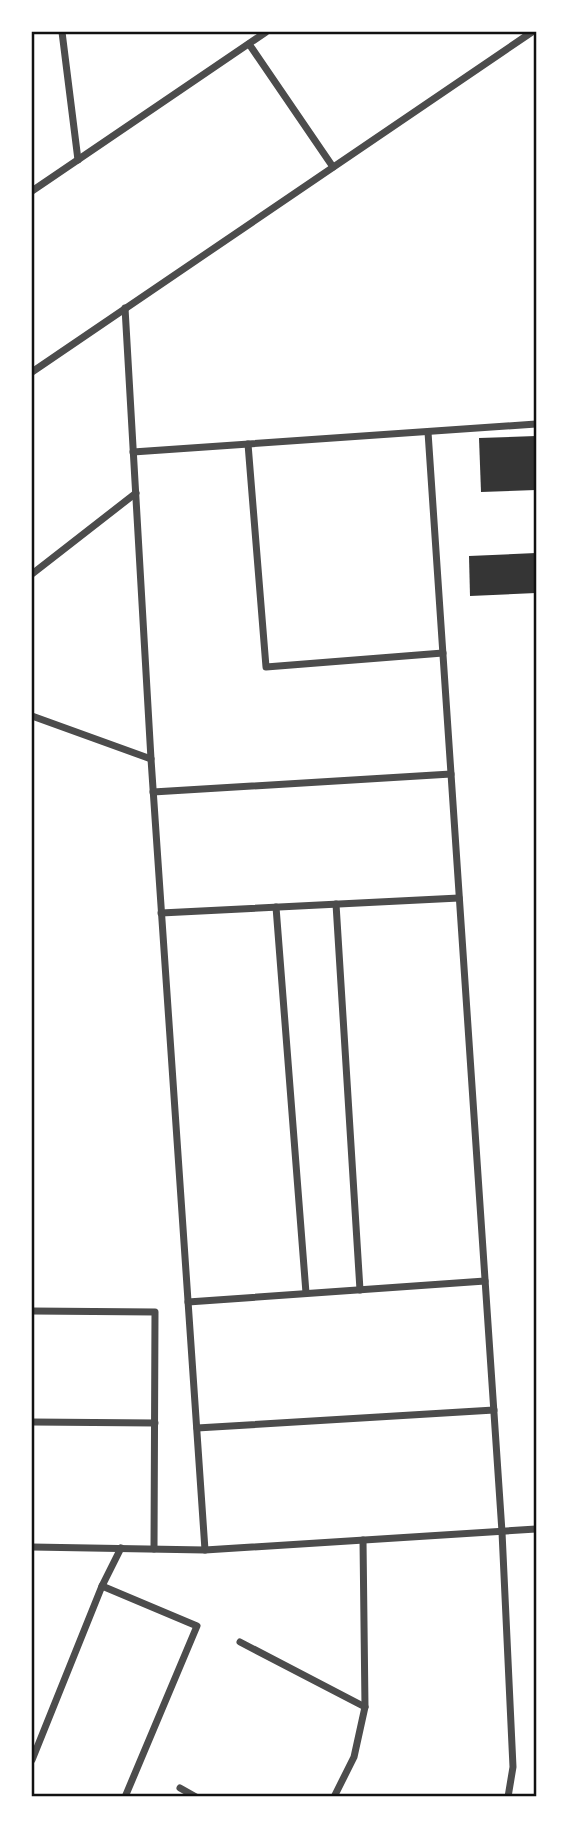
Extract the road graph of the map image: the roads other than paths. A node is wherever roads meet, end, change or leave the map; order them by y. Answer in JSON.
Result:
{"nodes":[{"id":1,"x":62,"y":32,"type":"edge"},
{"id":2,"x":266,"y":32,"type":"edge"},
{"id":3,"x":532,"y":32,"type":"edge"},
{"id":4,"x":249,"y":44,"type":"junction"},
{"id":5,"x":78,"y":160,"type":"junction"},
{"id":6,"x":333,"y":167,"type":"junction"},
{"id":7,"x":32,"y":191,"type":"edge"},
{"id":8,"x":125,"y":308,"type":"junction"},
{"id":9,"x":32,"y":372,"type":"edge"},
{"id":10,"x":537,"y":424,"type":"edge"},
{"id":11,"x":428,"y":432,"type":"junction"},
{"id":12,"x":247,"y":444,"type":"junction"},
{"id":13,"x":133,"y":452,"type":"junction"},
{"id":14,"x":136,"y":493,"type":"junction"},
{"id":15,"x":32,"y":574,"type":"edge"},
{"id":16,"x":443,"y":653,"type":"junction"},
{"id":17,"x":32,"y":716,"type":"edge"},
{"id":18,"x":151,"y":759,"type":"junction"},
{"id":19,"x":451,"y":774,"type":"junction"},
{"id":20,"x":153,"y":792,"type":"junction"},
{"id":21,"x":459,"y":898,"type":"junction"},
{"id":22,"x":336,"y":904,"type":"junction"},
{"id":23,"x":276,"y":907,"type":"junction"},
{"id":24,"x":161,"y":912,"type":"junction"},
{"id":25,"x":485,"y":1281,"type":"junction"},
{"id":26,"x":360,"y":1290,"type":"junction"},
{"id":27,"x":306,"y":1293,"type":"junction"},
{"id":28,"x":188,"y":1302,"type":"junction"},
{"id":29,"x":32,"y":1311,"type":"edge"},
{"id":30,"x":494,"y":1410,"type":"junction"},
{"id":31,"x":32,"y":1422,"type":"edge"},
{"id":32,"x":155,"y":1423,"type":"junction"},
{"id":33,"x":197,"y":1428,"type":"junction"},
{"id":34,"x":537,"y":1530,"type":"edge"},
{"id":35,"x":502,"y":1532,"type":"junction"},
{"id":36,"x":363,"y":1540,"type":"junction"},
{"id":37,"x":32,"y":1547,"type":"edge"},
{"id":38,"x":121,"y":1548,"type":"junction"},
{"id":39,"x":154,"y":1549,"type":"junction"},
{"id":40,"x":205,"y":1550,"type":"junction"},
{"id":41,"x":102,"y":1586,"type":"junction"},
{"id":42,"x":240,"y":1642,"type":"dead end"},
{"id":43,"x":365,"y":1707,"type":"junction"},
{"id":44,"x":32,"y":1760,"type":"edge"},
{"id":45,"x":180,"y":1787,"type":"dead end"},
{"id":46,"x":125,"y":1797,"type":"edge"},
{"id":47,"x":196,"y":1797,"type":"edge"},
{"id":48,"x":334,"y":1797,"type":"edge"},
{"id":49,"x":508,"y":1797,"type":"edge"}],
"edges":[{"from":1,"to":5,"type":"street"},
{"from":2,"to":4,"type":"street"},
{"from":3,"to":6,"type":"street"},
{"from":4,"to":5,"type":"street"},
{"from":4,"to":6,"type":"street"},
{"from":5,"to":7,"type":"street"},
{"from":6,"to":8,"type":"street"},
{"from":8,"to":9,"type":"street"},
{"from":8,"to":13,"type":"street"},
{"from":10,"to":11,"type":"street"},
{"from":11,"to":12,"type":"street"},
{"from":11,"to":16,"type":"street"},
{"from":12,"to":13,"type":"street"},
{"from":12,"to":16,"type":"street"},
{"from":13,"to":14,"type":"street"},
{"from":14,"to":15,"type":"street"},
{"from":14,"to":18,"type":"street"},
{"from":16,"to":19,"type":"street"},
{"from":17,"to":18,"type":"street"},
{"from":18,"to":20,"type":"street"},
{"from":19,"to":20,"type":"street"},
{"from":19,"to":21,"type":"street"},
{"from":20,"to":24,"type":"street"},
{"from":21,"to":22,"type":"street"},
{"from":21,"to":25,"type":"street"},
{"from":22,"to":23,"type":"street"},
{"from":22,"to":26,"type":"street"},
{"from":23,"to":24,"type":"street"},
{"from":23,"to":27,"type":"street"},
{"from":24,"to":28,"type":"street"},
{"from":25,"to":26,"type":"street"},
{"from":25,"to":30,"type":"street"},
{"from":26,"to":27,"type":"street"},
{"from":27,"to":28,"type":"street"},
{"from":28,"to":33,"type":"street"},
{"from":29,"to":32,"type":"street"},
{"from":30,"to":33,"type":"street"},
{"from":30,"to":35,"type":"street"},
{"from":31,"to":32,"type":"street"},
{"from":32,"to":39,"type":"street"},
{"from":33,"to":40,"type":"street"},
{"from":34,"to":35,"type":"street"},
{"from":35,"to":36,"type":"street"},
{"from":35,"to":49,"type":"street"},
{"from":36,"to":40,"type":"street"},
{"from":36,"to":43,"type":"street"},
{"from":37,"to":38,"type":"street"},
{"from":38,"to":39,"type":"street"},
{"from":38,"to":41,"type":"street"},
{"from":39,"to":40,"type":"street"},
{"from":41,"to":44,"type":"street"},
{"from":41,"to":46,"type":"street"},
{"from":42,"to":43,"type":"street"},
{"from":43,"to":48,"type":"street"},
{"from":45,"to":47,"type":"street"}]}
